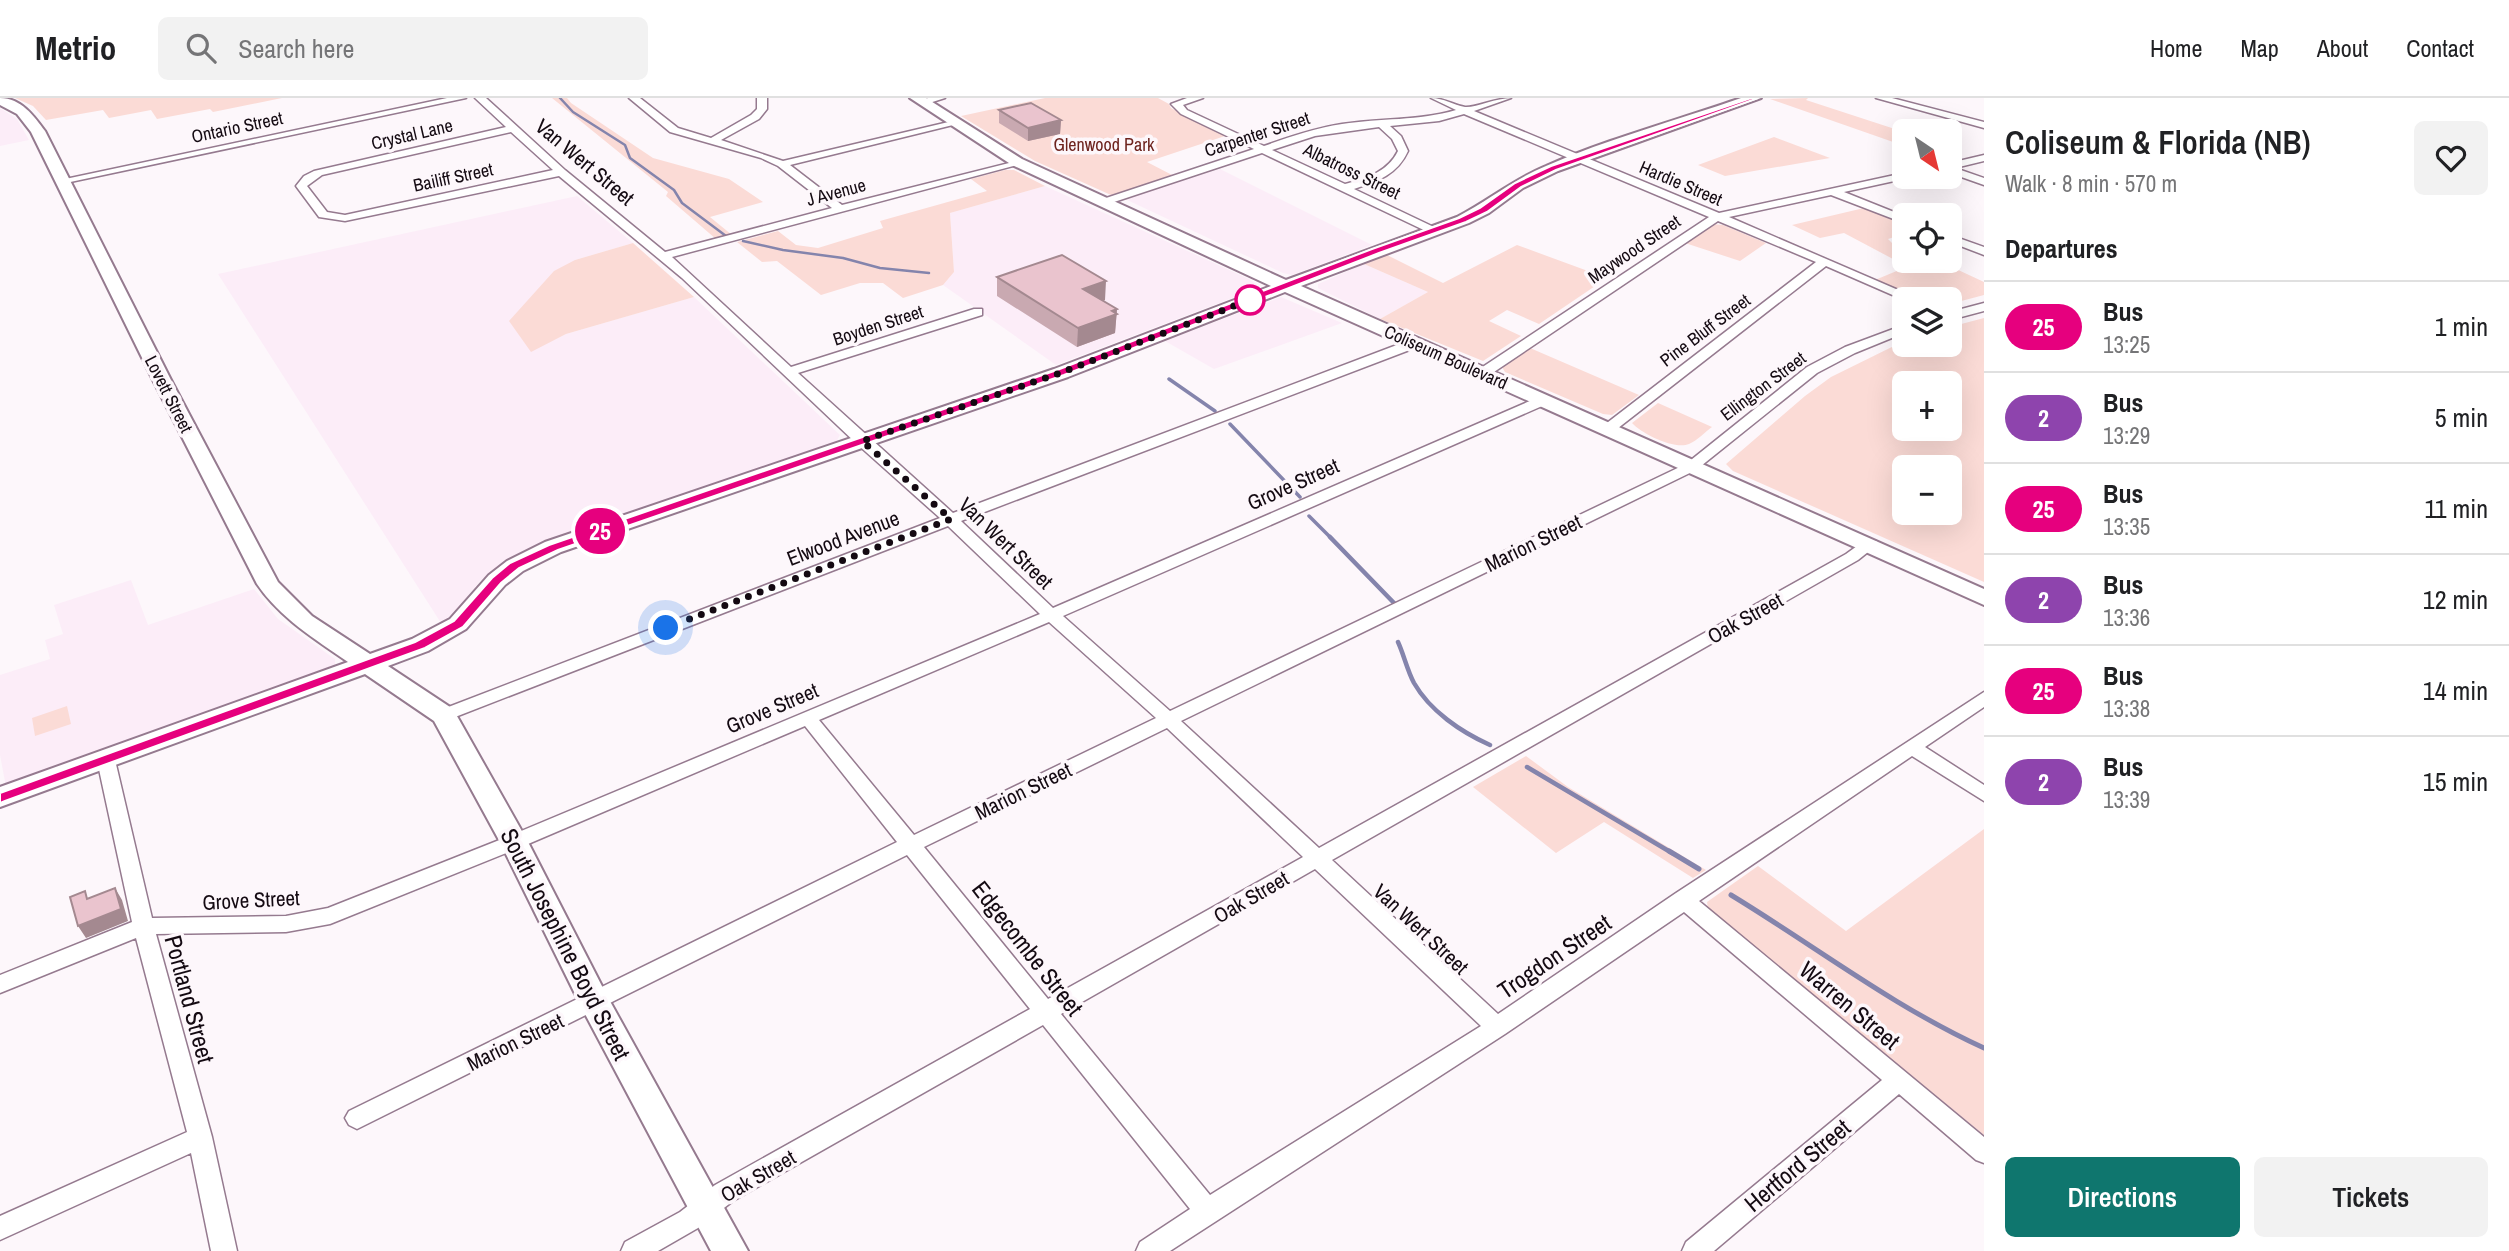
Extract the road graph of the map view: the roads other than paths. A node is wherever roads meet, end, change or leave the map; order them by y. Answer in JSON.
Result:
{"nodes":[{"id":1,"x":461,"y":98,"type":"edge"},
{"id":2,"x":480,"y":98,"type":"edge"},
{"id":3,"x":634,"y":98,"type":"edge"},
{"id":4,"x":762,"y":98,"type":"edge"},
{"id":5,"x":940,"y":98,"type":"edge"},
{"id":6,"x":1198,"y":98,"type":"edge"},
{"id":7,"x":1436,"y":98,"type":"edge"},
{"id":8,"x":1506,"y":98,"type":"edge"},
{"id":9,"x":1754,"y":98,"type":"edge"},
{"id":10,"x":1881,"y":98,"type":"edge"},
{"id":11,"x":0,"y":100,"type":"edge"},
{"id":12,"x":920,"y":100,"type":"edge"},
{"id":13,"x":1465,"y":110,"type":"junction"},
{"id":14,"x":953,"y":122,"type":"junction"},
{"id":15,"x":1381,"y":123,"type":"junction"},
{"id":16,"x":1984,"y":125,"type":"edge"},
{"id":17,"x":513,"y":128,"type":"junction"},
{"id":18,"x":711,"y":142,"type":"junction"},
{"id":19,"x":1265,"y":149,"type":"junction"},
{"id":20,"x":1580,"y":158,"type":"junction"},
{"id":21,"x":1984,"y":158,"type":"edge"},
{"id":22,"x":1017,"y":162,"type":"junction"},
{"id":23,"x":782,"y":164,"type":"junction"},
{"id":24,"x":1962,"y":164,"type":"edge"},
{"id":25,"x":561,"y":172,"type":"junction"},
{"id":26,"x":1962,"y":173,"type":"edge"},
{"id":27,"x":1892,"y":178,"type":"edge"},
{"id":28,"x":61,"y":181,"type":"junction"},
{"id":29,"x":1984,"y":183,"type":"edge"},
{"id":30,"x":1346,"y":187,"type":"junction"},
{"id":31,"x":1830,"y":191,"type":"junction"},
{"id":32,"x":1104,"y":202,"type":"junction"},
{"id":33,"x":840,"y":209,"type":"junction"},
{"id":34,"x":1892,"y":215,"type":"edge"},
{"id":35,"x":353,"y":217,"type":"joint"},
{"id":36,"x":1716,"y":217,"type":"junction"},
{"id":37,"x":1434,"y":231,"type":"junction"},
{"id":38,"x":1962,"y":243,"type":"edge"},
{"id":39,"x":1984,"y":251,"type":"edge"},
{"id":40,"x":664,"y":256,"type":"junction"},
{"id":41,"x":1824,"y":262,"type":"junction"},
{"id":42,"x":1286,"y":286,"type":"junction"},
{"id":43,"x":1892,"y":290,"type":"edge"},
{"id":44,"x":1984,"y":307,"type":"edge"},
{"id":45,"x":978,"y":312,"type":"dead end"},
{"id":46,"x":1962,"y":312,"type":"edge"},
{"id":47,"x":1892,"y":333,"type":"edge"},
{"id":48,"x":1415,"y":343,"type":"junction"},
{"id":49,"x":788,"y":372,"type":"junction"},
{"id":50,"x":1483,"y":373,"type":"junction"},
{"id":51,"x":1544,"y":400,"type":"junction"},
{"id":52,"x":1608,"y":429,"type":"junction"},
{"id":53,"x":862,"y":441,"type":"junction"},
{"id":54,"x":1691,"y":467,"type":"junction"},
{"id":55,"x":951,"y":519,"type":"junction"},
{"id":56,"x":1870,"y":544,"type":"junction"},
{"id":57,"x":1984,"y":598,"type":"edge"},
{"id":58,"x":1051,"y":615,"type":"junction"},
{"id":59,"x":370,"y":665,"type":"junction"},
{"id":60,"x":1984,"y":698,"type":"edge"},
{"id":61,"x":444,"y":715,"type":"junction"},
{"id":62,"x":807,"y":717,"type":"junction"},
{"id":63,"x":1170,"y":721,"type":"junction"},
{"id":64,"x":1912,"y":747,"type":"junction"},
{"id":65,"x":106,"y":760,"type":"junction"},
{"id":66,"x":1984,"y":794,"type":"edge"},
{"id":67,"x":0,"y":797,"type":"edge"},
{"id":68,"x":514,"y":842,"type":"junction"},
{"id":69,"x":912,"y":844,"type":"junction"},
{"id":70,"x":1316,"y":860,"type":"junction"},
{"id":71,"x":1683,"y":899,"type":"junction"},
{"id":72,"x":143,"y":926,"type":"junction"},
{"id":73,"x":0,"y":984,"type":"edge"},
{"id":74,"x":595,"y":1003,"type":"junction"},
{"id":75,"x":1046,"y":1014,"type":"junction"},
{"id":76,"x":1497,"y":1027,"type":"junction"},
{"id":77,"x":1899,"y":1080,"type":"junction"},
{"id":78,"x":357,"y":1118,"type":"dead end"},
{"id":79,"x":200,"y":1137,"type":"junction"},
{"id":80,"x":1984,"y":1152,"type":"edge"},
{"id":81,"x":706,"y":1207,"type":"junction"},
{"id":82,"x":1207,"y":1211,"type":"junction"},
{"id":83,"x":0,"y":1228,"type":"edge"},
{"id":84,"x":224,"y":1251,"type":"edge"},
{"id":85,"x":634,"y":1251,"type":"edge"},
{"id":86,"x":730,"y":1251,"type":"edge"},
{"id":87,"x":1149,"y":1251,"type":"edge"},
{"id":88,"x":1695,"y":1251,"type":"edge"}],
"edges":[{"from":1,"to":28,"type":"street","name":"Ontario Street"},
{"from":2,"to":17,"type":"street","name":"Van Wert Street"},
{"from":3,"to":18,"type":"street"},
{"from":4,"to":18,"type":"street"},
{"from":5,"to":12,"type":"street"},
{"from":6,"to":19,"type":"street","name":"Albatross Street"},
{"from":7,"to":13,"type":"street","name":"Hardie Street"},
{"from":8,"to":13,"type":"street","name":"Carpenter Street"},
{"from":9,"to":20,"type":"main road"},
{"from":10,"to":16,"type":"street"},
{"from":11,"to":28,"type":"main road","name":"Lovett Street"},
{"from":12,"to":14,"type":"main road","name":"Coliseum Boulevard"},
{"from":13,"to":15,"type":"street","name":"Carpenter Street"},
{"from":13,"to":20,"type":"street","name":"Hardie Street"},
{"from":14,"to":22,"type":"main road","name":"Coliseum Boulevard"},
{"from":14,"to":23,"type":"street"},
{"from":15,"to":19,"type":"street","name":"Carpenter Street"},
{"from":15,"to":30,"type":"street"},
{"from":17,"to":25,"type":"street","name":"Van Wert Street"},
{"from":17,"to":35,"type":"street","name":"Crystal Lane"},
{"from":18,"to":23,"type":"street"},
{"from":19,"to":30,"type":"street","name":"Albatross Street"},
{"from":19,"to":32,"type":"street","name":"Carpenter Street"},
{"from":20,"to":36,"type":"street","name":"Hardie Street"},
{"from":20,"to":37,"type":"main road"},
{"from":21,"to":24,"type":"street"},
{"from":22,"to":32,"type":"main road","name":"Coliseum Boulevard"},
{"from":22,"to":33,"type":"street","name":"J Avenue"},
{"from":23,"to":33,"type":"street"},
{"from":25,"to":35,"type":"street","name":"Bailiff Street"},
{"from":25,"to":40,"type":"street","name":"Van Wert Street"},
{"from":26,"to":29,"type":"street"},
{"from":27,"to":31,"type":"street","name":"Maywood Street"},
{"from":28,"to":59,"type":"main road","name":"Lovett Street"},
{"from":30,"to":37,"type":"street","name":"Albatross Street"},
{"from":31,"to":34,"type":"street"},
{"from":31,"to":36,"type":"street","name":"Maywood Street"},
{"from":32,"to":42,"type":"main road","name":"Coliseum Boulevard"},
{"from":33,"to":40,"type":"street","name":"J Avenue"},
{"from":36,"to":41,"type":"street","name":"Hardie Street"},
{"from":36,"to":50,"type":"street","name":"Maywood Street"},
{"from":37,"to":42,"type":"main road"},
{"from":38,"to":39,"type":"street"},
{"from":40,"to":49,"type":"street","name":"Van Wert Street"},
{"from":41,"to":43,"type":"street","name":"Hardie Street"},
{"from":41,"to":52,"type":"street","name":"Pine Bluff Street"},
{"from":42,"to":48,"type":"main road","name":"Coliseum Boulevard"},
{"from":42,"to":53,"type":"main road"},
{"from":44,"to":46,"type":"street"},
{"from":45,"to":49,"type":"street","name":"Boyden Street"},
{"from":47,"to":54,"type":"street","name":"Ellington Street"},
{"from":48,"to":50,"type":"main road","name":"Coliseum Boulevard"},
{"from":48,"to":55,"type":"street","name":"Elwood Avenue"},
{"from":49,"to":53,"type":"street","name":"Van Wert Street"},
{"from":50,"to":51,"type":"main road","name":"Coliseum Boulevard"},
{"from":51,"to":52,"type":"main road","name":"Coliseum Boulevard"},
{"from":51,"to":58,"type":"street","name":"Grove Street"},
{"from":52,"to":54,"type":"main road","name":"Coliseum Boulevard"},
{"from":53,"to":55,"type":"street","name":"Van Wert Street"},
{"from":53,"to":59,"type":"main road"},
{"from":54,"to":56,"type":"main road","name":"Coliseum Boulevard"},
{"from":54,"to":63,"type":"street","name":"Marion Street"},
{"from":55,"to":58,"type":"street","name":"Van Wert Street"},
{"from":55,"to":61,"type":"street","name":"Elwood Avenue"},
{"from":56,"to":57,"type":"main road","name":"Coliseum Boulevard"},
{"from":56,"to":70,"type":"street","name":"Oak Street"},
{"from":58,"to":62,"type":"street","name":"Grove Street"},
{"from":58,"to":63,"type":"street","name":"Van Wert Street"},
{"from":59,"to":61,"type":"main road","name":"South Josephine Boyd Street"},
{"from":59,"to":65,"type":"main road"},
{"from":60,"to":64,"type":"street","name":"Trogdon Street"},
{"from":61,"to":68,"type":"main road","name":"South Josephine Boyd Street"},
{"from":62,"to":68,"type":"street","name":"Grove Street"},
{"from":62,"to":69,"type":"street","name":"Edgecombe Street"},
{"from":63,"to":69,"type":"street","name":"Marion Street"},
{"from":63,"to":70,"type":"street","name":"Van Wert Street"},
{"from":64,"to":66,"type":"street"},
{"from":64,"to":71,"type":"street","name":"Trogdon Street"},
{"from":65,"to":67,"type":"main road"},
{"from":65,"to":72,"type":"street","name":"Portland Street"},
{"from":68,"to":72,"type":"street","name":"Grove Street"},
{"from":68,"to":74,"type":"main road","name":"South Josephine Boyd Street"},
{"from":69,"to":74,"type":"street","name":"Marion Street"},
{"from":69,"to":75,"type":"street","name":"Edgecombe Street"},
{"from":70,"to":75,"type":"street","name":"Oak Street"},
{"from":70,"to":76,"type":"street","name":"Van Wert Street"},
{"from":71,"to":76,"type":"street","name":"Trogdon Street"},
{"from":71,"to":77,"type":"street","name":"Warren Street"},
{"from":72,"to":73,"type":"street","name":"Grove Street"},
{"from":72,"to":79,"type":"street","name":"Portland Street"},
{"from":74,"to":78,"type":"street","name":"Marion Street"},
{"from":74,"to":81,"type":"main road","name":"South Josephine Boyd Street"},
{"from":75,"to":81,"type":"street","name":"Oak Street"},
{"from":75,"to":82,"type":"street","name":"Edgecombe Street"},
{"from":76,"to":82,"type":"street","name":"Trogdon Street"},
{"from":77,"to":80,"type":"street","name":"Warren Street"},
{"from":77,"to":88,"type":"street","name":"Hertford Street"},
{"from":79,"to":83,"type":"street"},
{"from":79,"to":84,"type":"street","name":"Portland Street"},
{"from":81,"to":85,"type":"street","name":"Oak Street"},
{"from":81,"to":86,"type":"main road","name":"South Josephine Boyd Street"},
{"from":82,"to":87,"type":"street","name":"Trogdon Street"}]}
